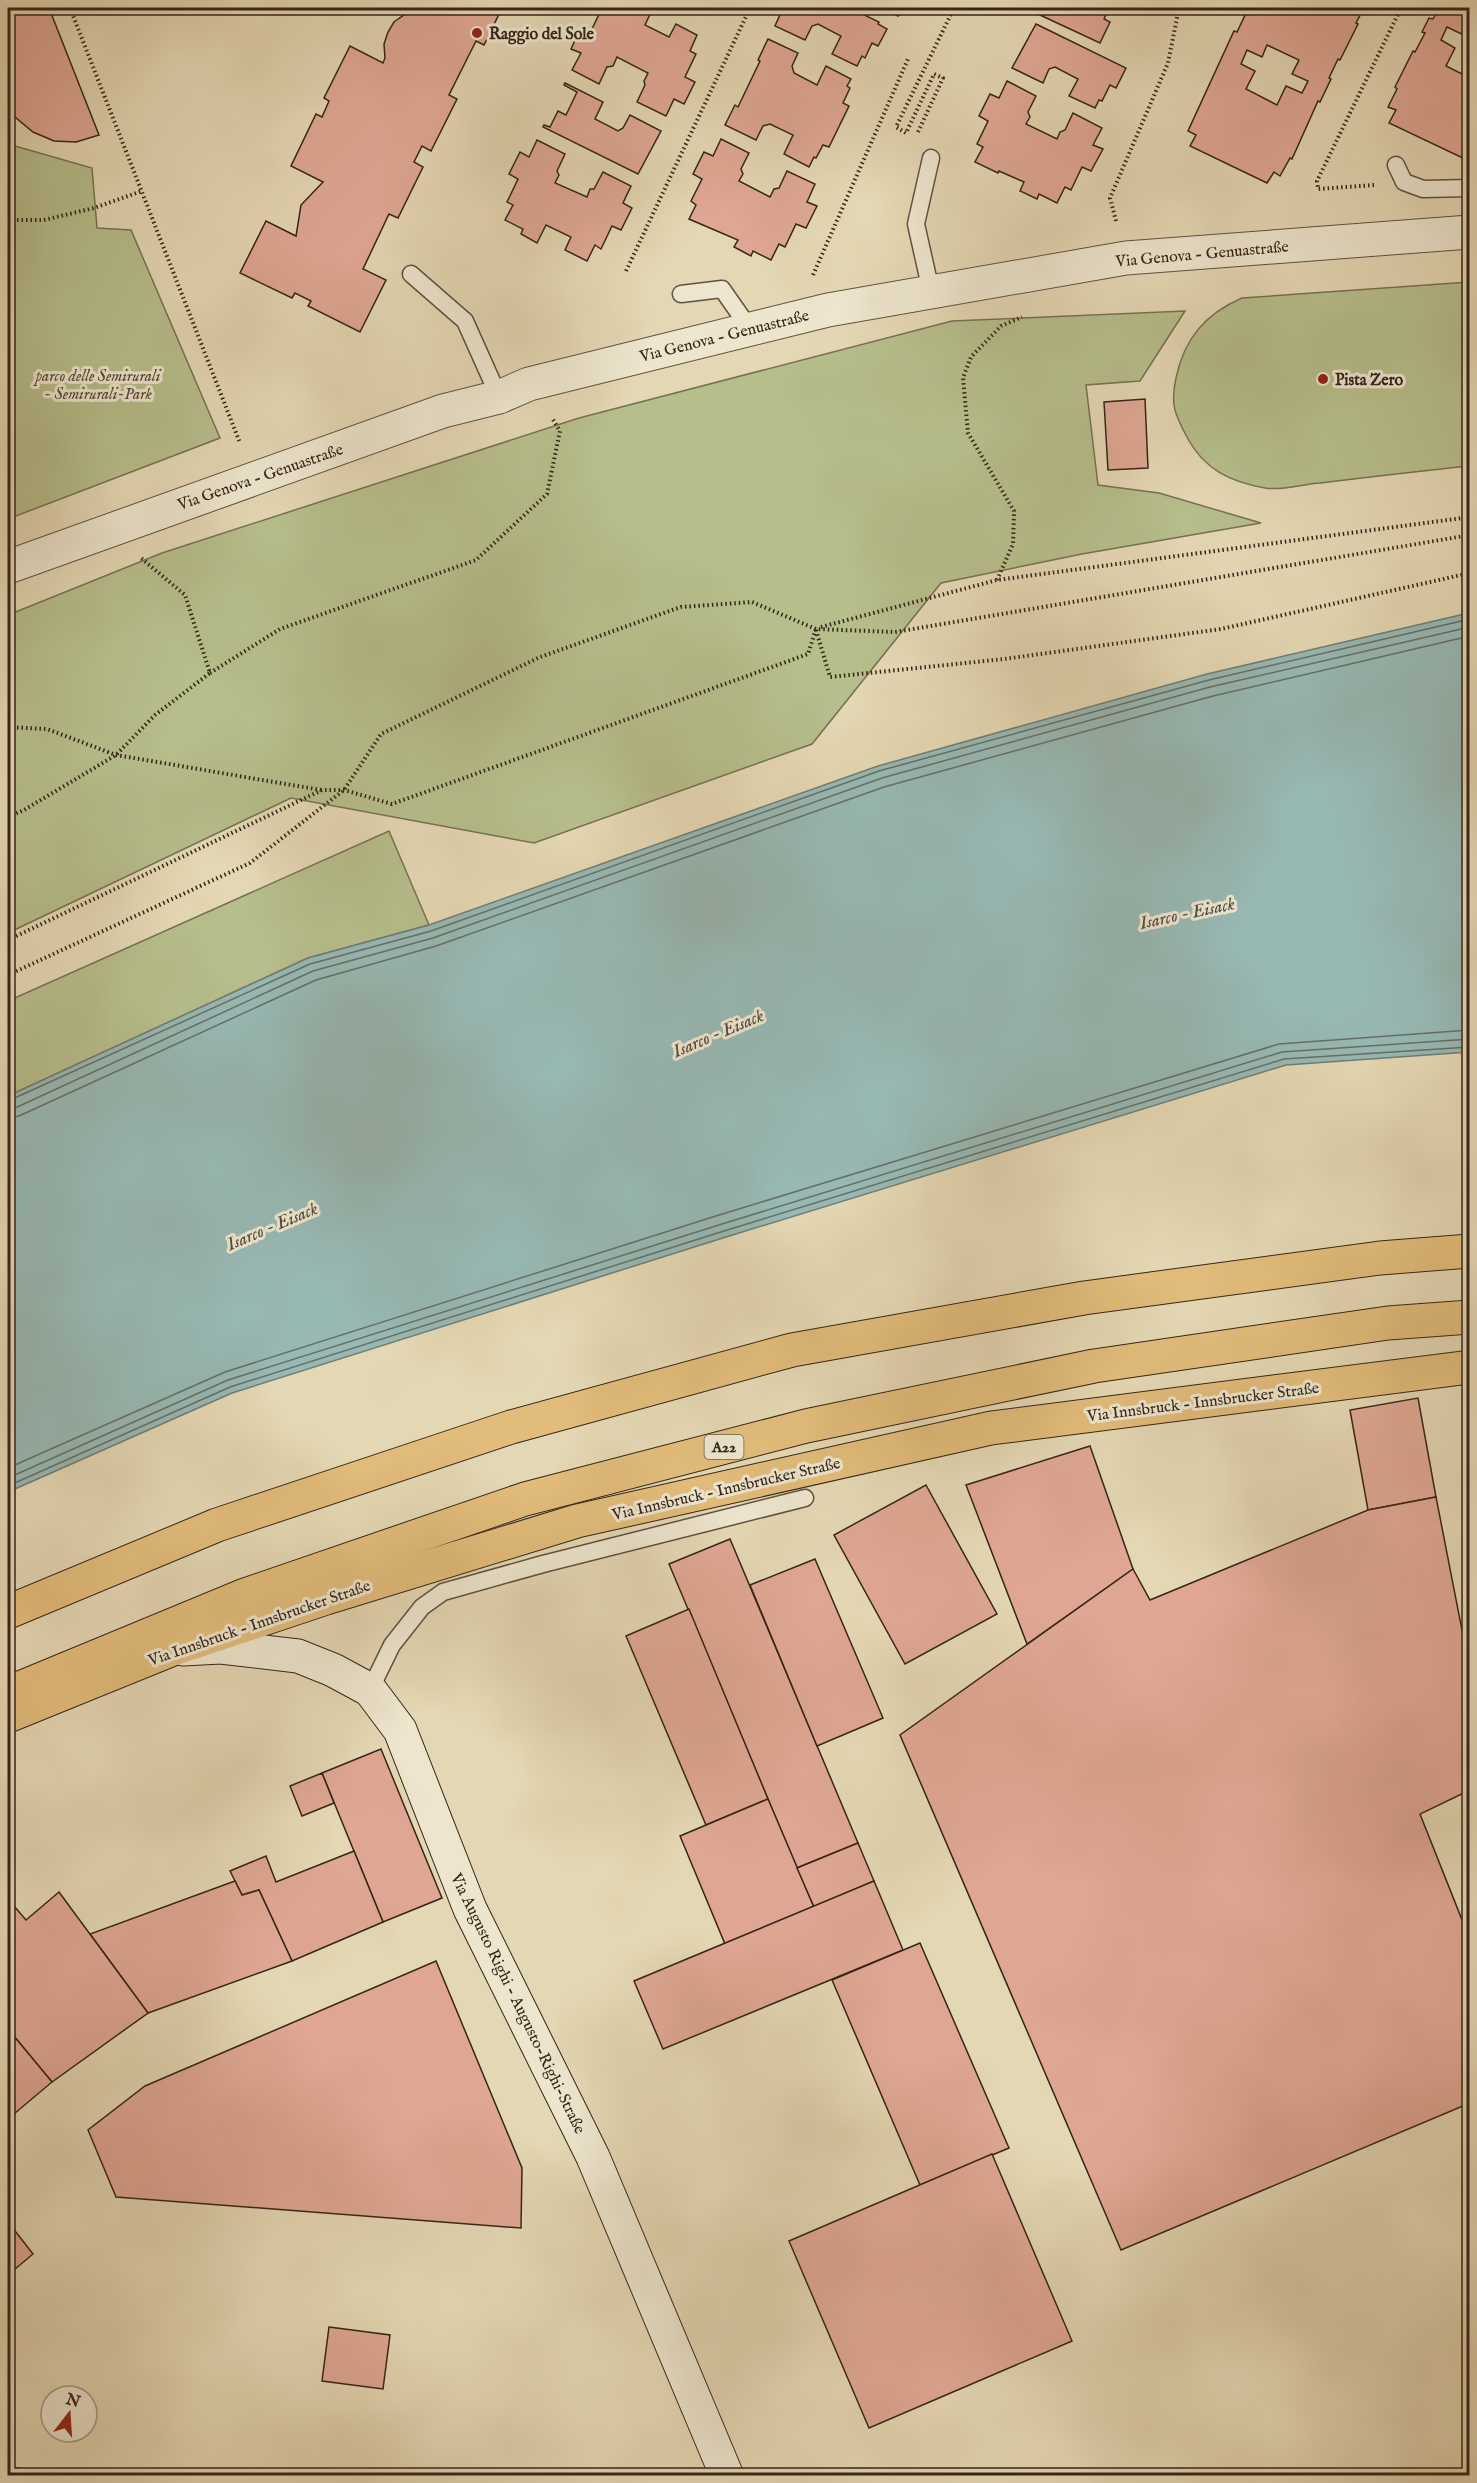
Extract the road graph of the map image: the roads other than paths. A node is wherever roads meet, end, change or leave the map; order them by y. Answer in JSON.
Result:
{"nodes":[{"id":1,"x":931,"y":158,"type":"dead end"},
{"id":2,"x":1396,"y":165,"type":"dead end"},
{"id":3,"x":1470,"y":188,"type":"edge"},
{"id":4,"x":1470,"y":232,"type":"edge"},
{"id":5,"x":411,"y":274,"type":"dead end"},
{"id":6,"x":931,"y":291,"type":"junction"},
{"id":7,"x":681,"y":294,"type":"dead end"},
{"id":8,"x":750,"y":329,"type":"junction"},
{"id":9,"x":499,"y":397,"type":"junction"},
{"id":10,"x":8,"y":567,"type":"edge"},
{"id":11,"x":1470,"y":1251,"type":"edge"},
{"id":12,"x":1470,"y":1317,"type":"edge"},
{"id":13,"x":1470,"y":1367,"type":"edge"},
{"id":14,"x":805,"y":1498,"type":"dead end"},
{"id":15,"x":8,"y":1612,"type":"edge"},
{"id":16,"x":173,"y":1649,"type":"junction"},
{"id":17,"x":370,"y":1689,"type":"junction"},
{"id":18,"x":8,"y":1693,"type":"edge"},
{"id":19,"x":8,"y":1716,"type":"edge"},
{"id":20,"x":727,"y":2475,"type":"edge"}],
"edges":[{"from":1,"to":6,"type":"lane"},
{"from":2,"to":3,"type":"lane"},
{"from":4,"to":6,"type":"street","name":"Via Genova - Genuastraße"},
{"from":5,"to":9,"type":"lane"},
{"from":6,"to":8,"type":"street","name":"Via Genova - Genuastraße"},
{"from":7,"to":8,"type":"lane"},
{"from":8,"to":9,"type":"street","name":"Via Genova - Genuastraße"},
{"from":9,"to":10,"type":"street","name":"Via Genova - Genuastraße"},
{"from":11,"to":15,"type":"main road"},
{"from":12,"to":18,"type":"main road","number":"A22"},
{"from":13,"to":16,"type":"main road","name":"Via Innsbruck - Innsbrucker Straße"},
{"from":14,"to":17,"type":"lane"},
{"from":16,"to":17,"type":"street","name":"Via Augusto Righi - Augusto-Righi-Straße"},
{"from":16,"to":19,"type":"main road","name":"Via Innsbruck - Innsbrucker Straße"},
{"from":17,"to":20,"type":"street","name":"Via Augusto Righi - Augusto-Righi-Straße"}]}
